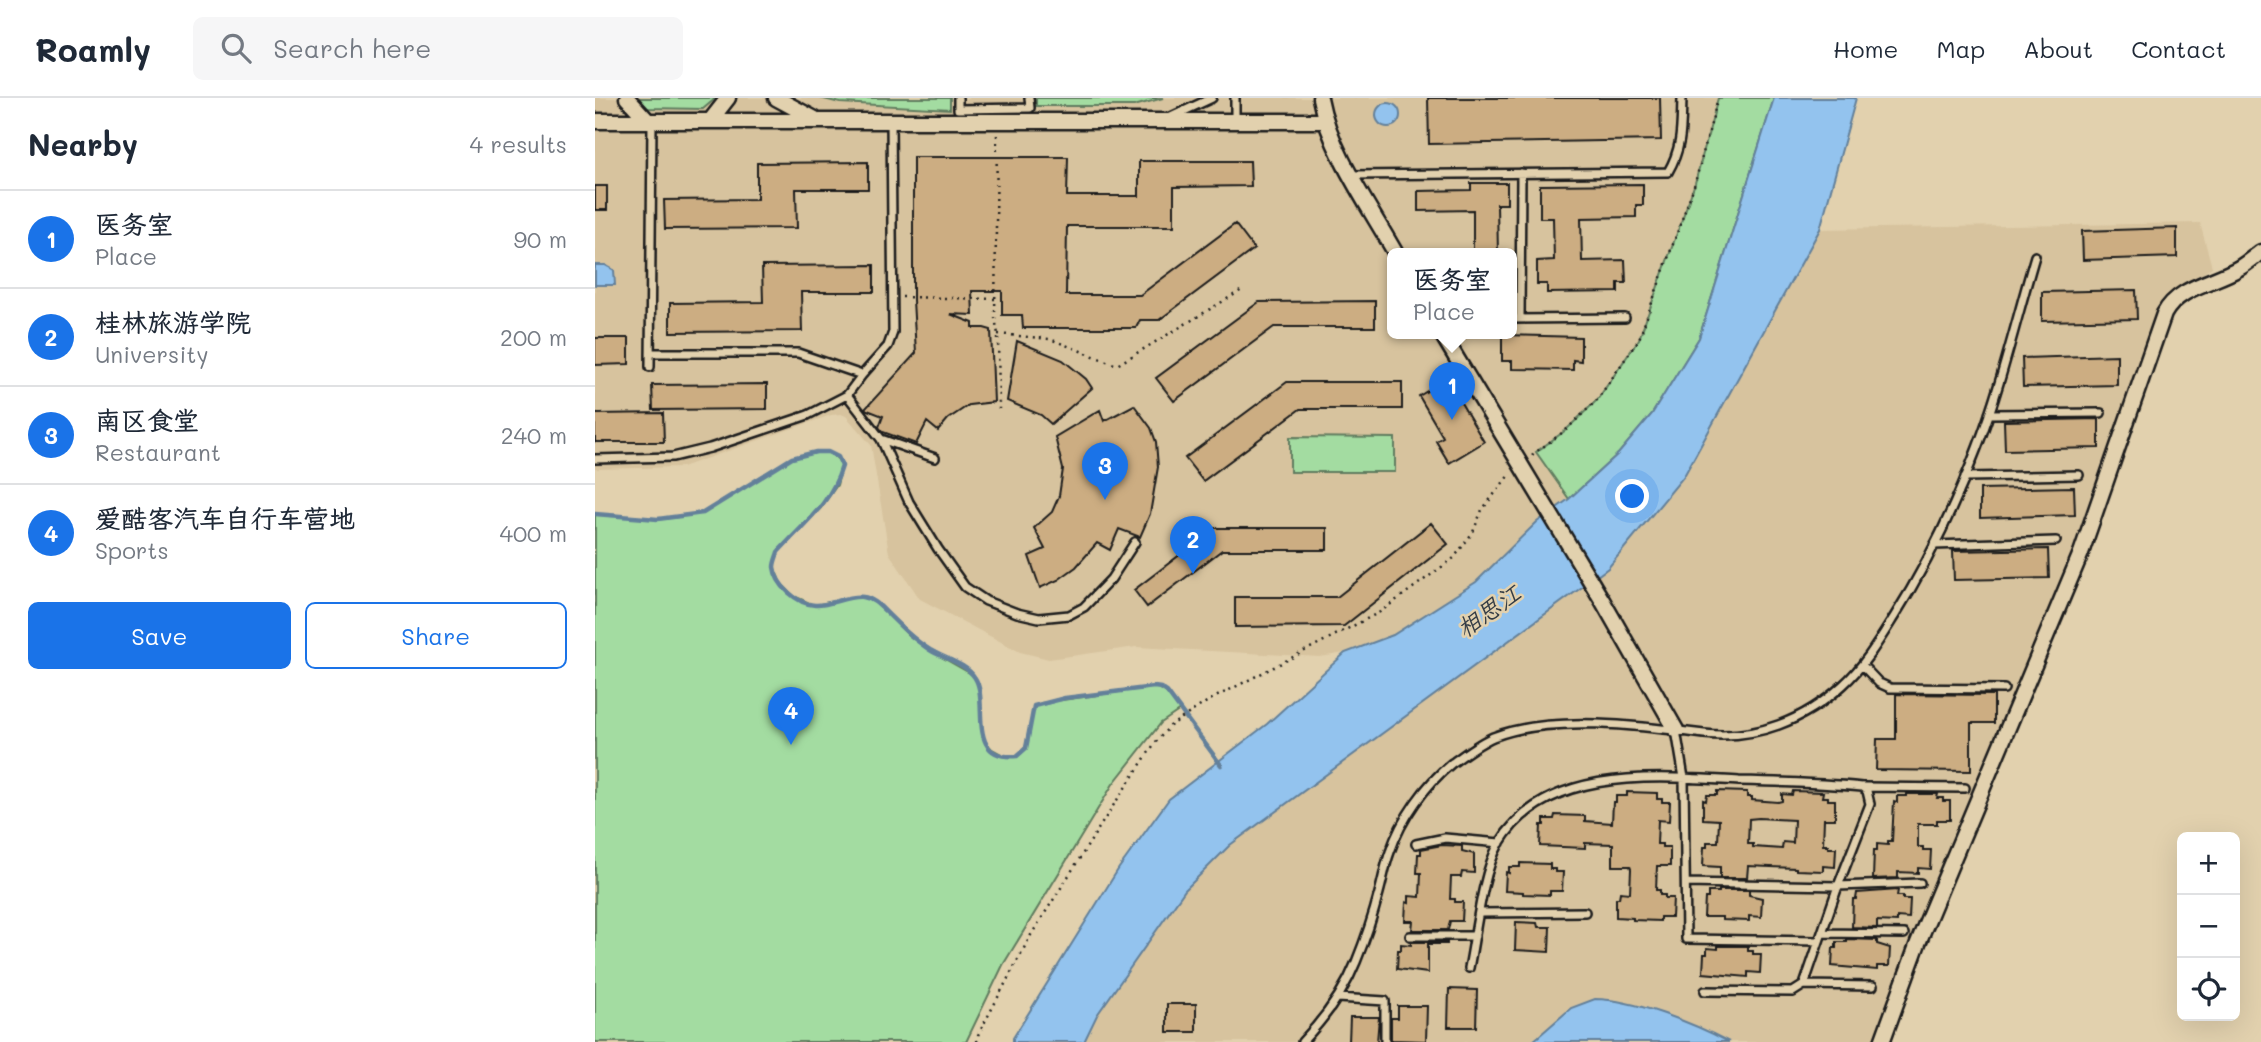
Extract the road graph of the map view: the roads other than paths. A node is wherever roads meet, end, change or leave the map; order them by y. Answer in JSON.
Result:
{"nodes":[{"id":1,"x":627,"y":98,"type":"edge"},
{"id":2,"x":728,"y":98,"type":"edge"},
{"id":3,"x":776,"y":98,"type":"edge"},
{"id":4,"x":958,"y":98,"type":"edge"},
{"id":5,"x":1030,"y":98,"type":"edge"},
{"id":6,"x":1212,"y":98,"type":"edge"},
{"id":7,"x":1235,"y":98,"type":"edge"},
{"id":8,"x":1319,"y":98,"type":"edge"},
{"id":9,"x":1682,"y":98,"type":"edge"},
{"id":10,"x":996,"y":115,"type":"junction"},
{"id":11,"x":595,"y":121,"type":"edge"},
{"id":12,"x":650,"y":121,"type":"junction"},
{"id":13,"x":710,"y":121,"type":"junction"},
{"id":14,"x":820,"y":121,"type":"junction"},
{"id":15,"x":891,"y":121,"type":"junction"},
{"id":16,"x":1161,"y":121,"type":"junction"},
{"id":17,"x":1235,"y":121,"type":"junction"},
{"id":18,"x":1324,"y":121,"type":"junction"},
{"id":19,"x":1521,"y":173,"type":"junction"},
{"id":20,"x":1351,"y":175,"type":"junction"},
{"id":21,"x":1393,"y":248,"type":"edge"},
{"id":22,"x":2261,"y":252,"type":"edge"},
{"id":23,"x":2035,"y":256,"type":"dead end"},
{"id":24,"x":1517,"y":290,"type":"edge"},
{"id":25,"x":1625,"y":318,"type":"dead end"},
{"id":26,"x":1517,"y":319,"type":"edge"},
{"id":27,"x":1445,"y":339,"type":"edge"},
{"id":28,"x":650,"y":353,"type":"junction"},
{"id":29,"x":650,"y":367,"type":"dead end"},
{"id":30,"x":862,"y":375,"type":"junction"},
{"id":31,"x":847,"y":395,"type":"junction"},
{"id":32,"x":2101,"y":412,"type":"dead end"},
{"id":33,"x":1989,"y":414,"type":"junction"},
{"id":34,"x":881,"y":439,"type":"junction"},
{"id":35,"x":595,"y":458,"type":"edge"},
{"id":36,"x":935,"y":458,"type":"dead end"},
{"id":37,"x":2079,"y":475,"type":"dead end"},
{"id":38,"x":1965,"y":477,"type":"junction"},
{"id":39,"x":2056,"y":541,"type":"dead end"},
{"id":40,"x":1135,"y":542,"type":"dead end"},
{"id":41,"x":1934,"y":545,"type":"junction"},
{"id":42,"x":1861,"y":665,"type":"junction"},
{"id":43,"x":2004,"y":689,"type":"dead end"},
{"id":44,"x":1676,"y":730,"type":"junction"},
{"id":45,"x":1684,"y":778,"type":"junction"},
{"id":46,"x":1862,"y":787,"type":"junction"},
{"id":47,"x":1965,"y":788,"type":"dead end"},
{"id":48,"x":1500,"y":843,"type":"junction"},
{"id":49,"x":1416,"y":844,"type":"dead end"},
{"id":50,"x":1686,"y":883,"type":"junction"},
{"id":51,"x":1920,"y":883,"type":"dead end"},
{"id":52,"x":1838,"y":886,"type":"junction"},
{"id":53,"x":1585,"y":912,"type":"dead end"},
{"id":54,"x":1480,"y":913,"type":"junction"},
{"id":55,"x":1904,"y":934,"type":"dead end"},
{"id":56,"x":1410,"y":936,"type":"dead end"},
{"id":57,"x":1475,"y":936,"type":"junction"},
{"id":58,"x":1821,"y":937,"type":"junction"},
{"id":59,"x":1469,"y":968,"type":"dead end"},
{"id":60,"x":1804,"y":985,"type":"junction"},
{"id":61,"x":1873,"y":986,"type":"dead end"},
{"id":62,"x":1705,"y":991,"type":"dead end"},
{"id":63,"x":1338,"y":998,"type":"junction"},
{"id":64,"x":1301,"y":1042,"type":"edge"},
{"id":65,"x":1385,"y":1042,"type":"edge"},
{"id":66,"x":1882,"y":1042,"type":"edge"}],
"edges":[{"from":1,"to":12,"type":"street"},
{"from":2,"to":13,"type":"street"},
{"from":3,"to":14,"type":"street"},
{"from":4,"to":10,"type":"lane"},
{"from":5,"to":10,"type":"lane"},
{"from":6,"to":16,"type":"lane"},
{"from":7,"to":17,"type":"lane"},
{"from":8,"to":18,"type":"street"},
{"from":9,"to":19,"type":"lane"},
{"from":10,"to":15,"type":"street"},
{"from":10,"to":16,"type":"street"},
{"from":11,"to":12,"type":"street"},
{"from":12,"to":13,"type":"street"},
{"from":12,"to":28,"type":"lane"},
{"from":13,"to":14,"type":"street"},
{"from":14,"to":15,"type":"street"},
{"from":15,"to":30,"type":"lane"},
{"from":16,"to":17,"type":"street"},
{"from":17,"to":18,"type":"street"},
{"from":18,"to":20,"type":"street"},
{"from":19,"to":20,"type":"lane"},
{"from":19,"to":24,"type":"lane"},
{"from":20,"to":21,"type":"street"},
{"from":22,"to":66,"type":"street"},
{"from":23,"to":33,"type":"lane"},
{"from":25,"to":26,"type":"lane"},
{"from":27,"to":44,"type":"street"},
{"from":28,"to":29,"type":"lane"},
{"from":28,"to":30,"type":"lane"},
{"from":30,"to":31,"type":"lane"},
{"from":31,"to":34,"type":"lane"},
{"from":31,"to":35,"type":"lane"},
{"from":32,"to":33,"type":"lane"},
{"from":33,"to":38,"type":"lane"},
{"from":34,"to":36,"type":"lane"},
{"from":34,"to":40,"type":"lane"},
{"from":37,"to":38,"type":"lane"},
{"from":38,"to":41,"type":"lane"},
{"from":39,"to":41,"type":"lane"},
{"from":41,"to":42,"type":"lane"},
{"from":42,"to":43,"type":"lane"},
{"from":42,"to":44,"type":"lane"},
{"from":44,"to":45,"type":"lane"},
{"from":44,"to":63,"type":"lane"},
{"from":45,"to":46,"type":"lane"},
{"from":45,"to":48,"type":"lane"},
{"from":45,"to":50,"type":"lane"},
{"from":46,"to":47,"type":"lane"},
{"from":46,"to":52,"type":"lane"},
{"from":48,"to":49,"type":"lane"},
{"from":48,"to":54,"type":"lane"},
{"from":50,"to":52,"type":"lane"},
{"from":50,"to":58,"type":"lane"},
{"from":51,"to":52,"type":"lane"},
{"from":52,"to":58,"type":"lane"},
{"from":53,"to":54,"type":"lane"},
{"from":54,"to":57,"type":"lane"},
{"from":55,"to":58,"type":"lane"},
{"from":56,"to":57,"type":"lane"},
{"from":57,"to":59,"type":"lane"},
{"from":58,"to":60,"type":"lane"},
{"from":60,"to":61,"type":"lane"},
{"from":60,"to":62,"type":"lane"},
{"from":63,"to":64,"type":"lane"},
{"from":63,"to":65,"type":"lane"}]}
